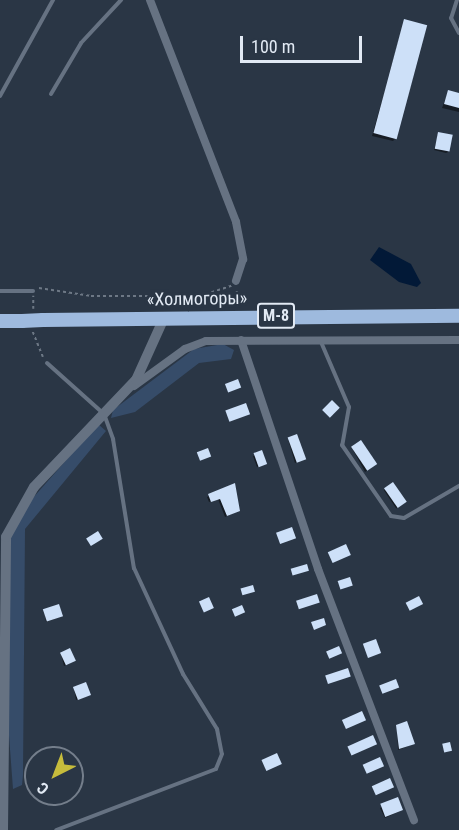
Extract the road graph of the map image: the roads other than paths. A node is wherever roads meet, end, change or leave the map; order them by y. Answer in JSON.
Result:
{"nodes":[{"id":1,"x":53,"y":0,"type":"edge"},
{"id":2,"x":120,"y":0,"type":"edge"},
{"id":3,"x":150,"y":0,"type":"edge"},
{"id":4,"x":457,"y":0,"type":"edge"},
{"id":5,"x":459,"y":33,"type":"edge"},
{"id":6,"x":51,"y":94,"type":"dead end"},
{"id":7,"x":0,"y":96,"type":"edge"},
{"id":8,"x":236,"y":281,"type":"road end"},
{"id":9,"x":0,"y":291,"type":"edge"},
{"id":10,"x":33,"y":291,"type":"dead end"},
{"id":11,"x":459,"y":316,"type":"edge"},
{"id":12,"x":164,"y":318,"type":"junction"},
{"id":13,"x":0,"y":321,"type":"edge"},
{"id":14,"x":319,"y":339,"type":"junction"},
{"id":15,"x":241,"y":340,"type":"junction"},
{"id":16,"x":459,"y":340,"type":"edge"},
{"id":17,"x":147,"y":362,"type":"junction"},
{"id":18,"x":47,"y":363,"type":"dead end"},
{"id":19,"x":157,"y":369,"type":"junction"},
{"id":20,"x":127,"y":392,"type":"junction"},
{"id":21,"x":104,"y":414,"type":"junction"},
{"id":22,"x":459,"y":486,"type":"edge"},
{"id":23,"x":414,"y":820,"type":"dead end"},
{"id":24,"x":3,"y":830,"type":"edge"},
{"id":25,"x":56,"y":830,"type":"edge"}],
"edges":[{"from":1,"to":7,"type":"lane"},
{"from":2,"to":6,"type":"lane"},
{"from":3,"to":8,"type":"street"},
{"from":4,"to":5,"type":"lane"},
{"from":9,"to":10,"type":"lane"},
{"from":11,"to":12,"type":"highway","name":"«Холмогоры»","number":"М-8"},
{"from":12,"to":13,"type":"highway","name":"«Холмогоры»","number":"М-8","bridge":true},
{"from":12,"to":17,"type":"street"},
{"from":14,"to":15,"type":"street"},
{"from":14,"to":16,"type":"street"},
{"from":14,"to":22,"type":"lane"},
{"from":15,"to":19,"type":"street"},
{"from":15,"to":23,"type":"street"},
{"from":17,"to":19,"type":"street"},
{"from":17,"to":20,"type":"street"},
{"from":18,"to":21,"type":"lane"},
{"from":19,"to":20,"type":"street"},
{"from":20,"to":21,"type":"street"},
{"from":21,"to":24,"type":"street"},
{"from":21,"to":25,"type":"lane"}]}
